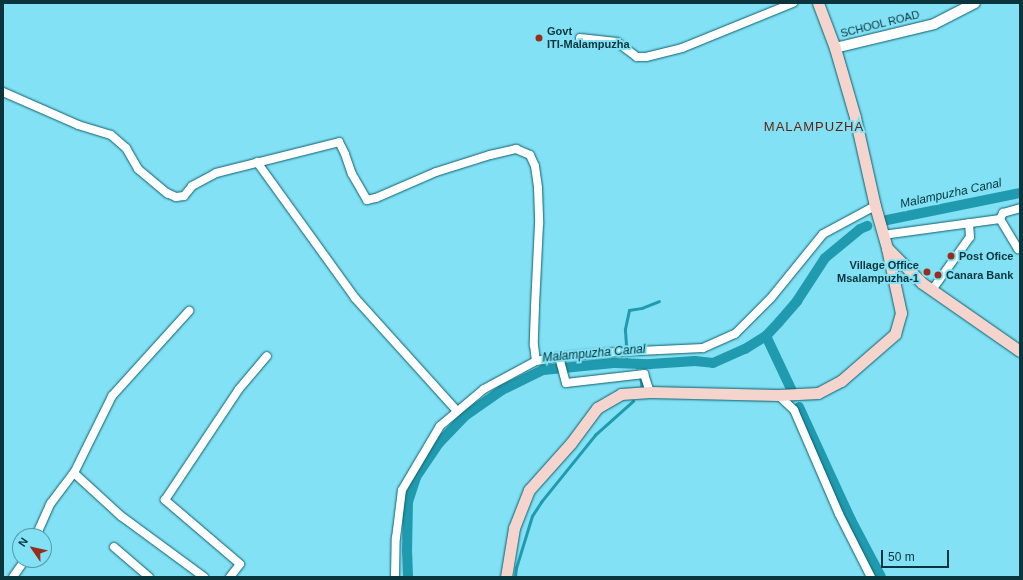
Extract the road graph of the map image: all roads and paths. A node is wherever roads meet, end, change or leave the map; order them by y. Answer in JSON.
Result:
{"nodes":[{"id":1,"x":793,"y":3,"type":"edge"},
{"id":2,"x":818,"y":3,"type":"edge"},
{"id":3,"x":975,"y":3,"type":"edge"},
{"id":4,"x":580,"y":38,"type":"dead end"},
{"id":5,"x":835,"y":48,"type":"junction"},
{"id":6,"x":3,"y":92,"type":"edge"},
{"id":7,"x":257,"y":162,"type":"junction"},
{"id":8,"x":875,"y":206,"type":"junction"},
{"id":9,"x":1020,"y":208,"type":"edge"},
{"id":10,"x":1000,"y":219,"type":"junction"},
{"id":11,"x":969,"y":223,"type":"junction"},
{"id":12,"x":882,"y":235,"type":"junction"},
{"id":13,"x":887,"y":248,"type":"junction"},
{"id":14,"x":1020,"y":248,"type":"edge"},
{"id":15,"x":932,"y":290,"type":"junction"},
{"id":16,"x":189,"y":311,"type":"dead end"},
{"id":17,"x":1020,"y":351,"type":"edge"},
{"id":18,"x":267,"y":356,"type":"dead end"},
{"id":19,"x":559,"y":357,"type":"junction"},
{"id":20,"x":536,"y":361,"type":"junction"},
{"id":21,"x":650,"y":392,"type":"junction"},
{"id":22,"x":778,"y":395,"type":"junction"},
{"id":23,"x":457,"y":411,"type":"junction"},
{"id":24,"x":74,"y":473,"type":"junction"},
{"id":25,"x":40,"y":528,"type":"edge"},
{"id":26,"x":114,"y":547,"type":"dead end"},
{"id":27,"x":19,"y":568,"type":"edge"},
{"id":28,"x":13,"y":577,"type":"edge"},
{"id":29,"x":149,"y":577,"type":"edge"},
{"id":30,"x":204,"y":577,"type":"edge"},
{"id":31,"x":230,"y":577,"type":"edge"},
{"id":32,"x":395,"y":577,"type":"edge"},
{"id":33,"x":506,"y":577,"type":"edge"},
{"id":34,"x":871,"y":577,"type":"edge"}],
"edges":[{"from":1,"to":4,"type":"street"},
{"from":2,"to":5,"type":"main road"},
{"from":3,"to":5,"type":"street","name":"SCHOOL ROAD"},
{"from":5,"to":8,"type":"main road"},
{"from":6,"to":7,"type":"street"},
{"from":7,"to":20,"type":"street"},
{"from":7,"to":23,"type":"street"},
{"from":8,"to":12,"type":"main road"},
{"from":8,"to":19,"type":"street"},
{"from":9,"to":10,"type":"street"},
{"from":10,"to":11,"type":"street"},
{"from":10,"to":14,"type":"street"},
{"from":11,"to":12,"type":"street"},
{"from":11,"to":15,"type":"street"},
{"from":12,"to":13,"type":"main road"},
{"from":13,"to":15,"type":"main road"},
{"from":13,"to":22,"type":"main road"},
{"from":15,"to":17,"type":"main road"},
{"from":16,"to":24,"type":"street"},
{"from":18,"to":31,"type":"street"},
{"from":19,"to":20,"type":"street"},
{"from":19,"to":21,"type":"street"},
{"from":20,"to":23,"type":"street"},
{"from":21,"to":22,"type":"main road"},
{"from":21,"to":33,"type":"main road"},
{"from":22,"to":34,"type":"street"},
{"from":23,"to":32,"type":"street"},
{"from":24,"to":25,"type":"street"},
{"from":24,"to":30,"type":"street"},
{"from":26,"to":29,"type":"street"},
{"from":27,"to":28,"type":"street"}]}
